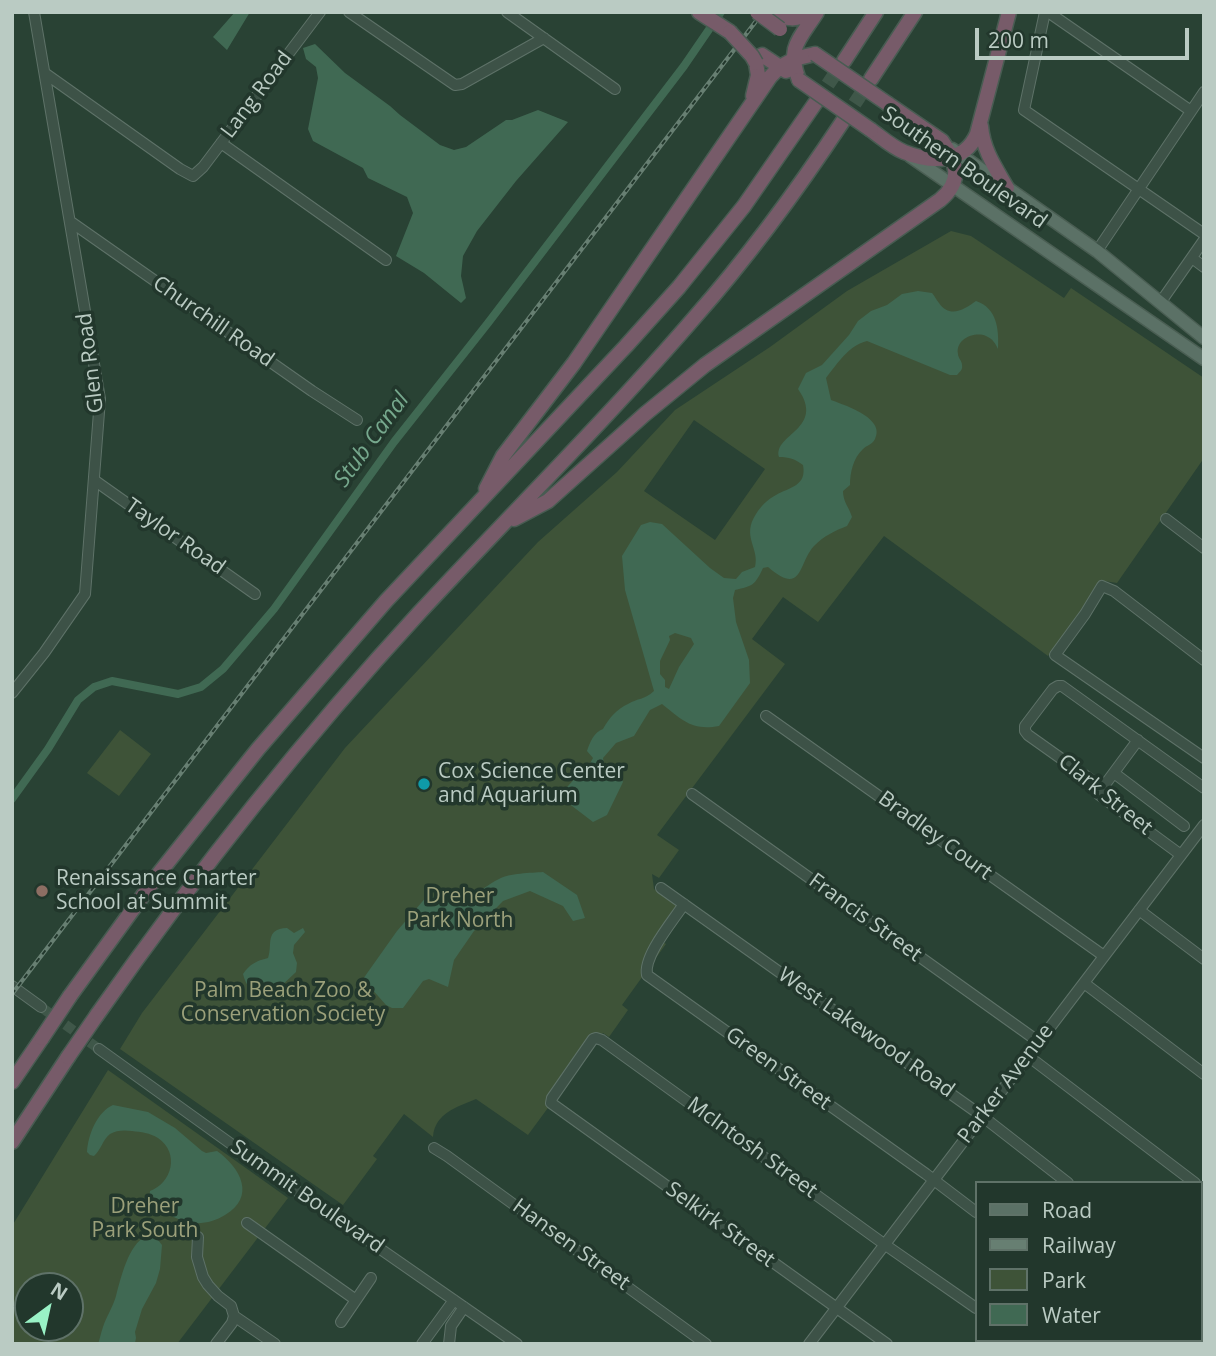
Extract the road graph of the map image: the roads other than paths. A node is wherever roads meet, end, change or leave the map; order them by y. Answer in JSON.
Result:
{"nodes":[{"id":1,"x":34,"y":12,"type":"edge"},
{"id":2,"x":320,"y":12,"type":"edge"},
{"id":3,"x":349,"y":12,"type":"edge"},
{"id":4,"x":507,"y":12,"type":"edge"},
{"id":5,"x":699,"y":12,"type":"edge"},
{"id":6,"x":757,"y":12,"type":"edge"},
{"id":7,"x":771,"y":12,"type":"edge"},
{"id":8,"x":815,"y":12,"type":"edge"},
{"id":9,"x":876,"y":12,"type":"edge"},
{"id":10,"x":915,"y":12,"type":"edge"},
{"id":11,"x":1009,"y":12,"type":"edge"},
{"id":12,"x":1047,"y":12,"type":"edge"},
{"id":13,"x":784,"y":24,"type":"junction"},
{"id":14,"x":544,"y":38,"type":"junction"},
{"id":15,"x":798,"y":41,"type":"junction"},
{"id":16,"x":815,"y":54,"type":"junction"},
{"id":17,"x":759,"y":59,"type":"junction"},
{"id":18,"x":844,"y":61,"type":"tunnel mouth"},
{"id":19,"x":786,"y":63,"type":"junction"},
{"id":20,"x":46,"y":74,"type":"junction"},
{"id":21,"x":871,"y":79,"type":"tunnel mouth"},
{"id":22,"x":615,"y":89,"type":"dead end"},
{"id":23,"x":1204,"y":92,"type":"edge"},
{"id":24,"x":816,"y":102,"type":"tunnel mouth"},
{"id":25,"x":750,"y":107,"type":"junction"},
{"id":26,"x":1191,"y":111,"type":"junction"},
{"id":27,"x":844,"y":121,"type":"tunnel mouth"},
{"id":28,"x":981,"y":121,"type":"junction"},
{"id":29,"x":221,"y":143,"type":"junction"},
{"id":30,"x":903,"y":152,"type":"junction"},
{"id":31,"x":956,"y":157,"type":"junction"},
{"id":32,"x":953,"y":185,"type":"junction"},
{"id":33,"x":1007,"y":188,"type":"junction"},
{"id":34,"x":1139,"y":189,"type":"junction"},
{"id":35,"x":71,"y":222,"type":"junction"},
{"id":36,"x":1204,"y":234,"type":"edge"},
{"id":37,"x":1204,"y":240,"type":"edge"},
{"id":38,"x":1097,"y":251,"type":"junction"},
{"id":39,"x":1192,"y":258,"type":"junction"},
{"id":40,"x":386,"y":260,"type":"dead end"},
{"id":41,"x":1204,"y":267,"type":"edge"},
{"id":42,"x":1119,"y":302,"type":"junction"},
{"id":43,"x":1160,"y":303,"type":"junction"},
{"id":44,"x":1149,"y":321,"type":"junction"},
{"id":45,"x":1191,"y":328,"type":"junction"},
{"id":46,"x":1204,"y":338,"type":"edge"},
{"id":47,"x":1204,"y":359,"type":"edge"},
{"id":48,"x":356,"y":420,"type":"dead end"},
{"id":49,"x":94,"y":480,"type":"junction"},
{"id":50,"x":479,"y":503,"type":"junction"},
{"id":51,"x":1166,"y":519,"type":"dead end"},
{"id":52,"x":503,"y":525,"type":"junction"},
{"id":53,"x":1204,"y":548,"type":"edge"},
{"id":54,"x":255,"y":594,"type":"dead end"},
{"id":55,"x":1204,"y":660,"type":"edge"},
{"id":56,"x":12,"y":693,"type":"edge"},
{"id":57,"x":766,"y":716,"type":"dead end"},
{"id":58,"x":1138,"y":740,"type":"junction"},
{"id":59,"x":1204,"y":758,"type":"edge"},
{"id":60,"x":1114,"y":773,"type":"junction"},
{"id":61,"x":1204,"y":788,"type":"edge"},
{"id":62,"x":692,"y":794,"type":"dead end"},
{"id":63,"x":1098,"y":794,"type":"junction"},
{"id":64,"x":1204,"y":825,"type":"edge"},
{"id":65,"x":1184,"y":826,"type":"dead end"},
{"id":66,"x":1195,"y":836,"type":"junction"},
{"id":67,"x":1204,"y":844,"type":"edge"},
{"id":68,"x":1181,"y":855,"type":"junction"},
{"id":69,"x":661,"y":887,"type":"dead end"},
{"id":70,"x":684,"y":904,"type":"junction"},
{"id":71,"x":1139,"y":910,"type":"junction"},
{"id":72,"x":1104,"y":956,"type":"junction"},
{"id":73,"x":1204,"y":959,"type":"edge"},
{"id":74,"x":1084,"y":983,"type":"junction"},
{"id":75,"x":12,"y":986,"type":"edge"},
{"id":76,"x":41,"y":1007,"type":"tunnel mouth"},
{"id":77,"x":1039,"y":1042,"type":"junction"},
{"id":78,"x":99,"y":1049,"type":"tunnel mouth"},
{"id":79,"x":1028,"y":1056,"type":"junction"},
{"id":80,"x":1204,"y":1074,"type":"edge"},
{"id":81,"x":12,"y":1082,"type":"edge"},
{"id":82,"x":554,"y":1105,"type":"joint"},
{"id":83,"x":982,"y":1116,"type":"junction"},
{"id":84,"x":12,"y":1142,"type":"edge"},
{"id":85,"x":435,"y":1148,"type":"dead end"},
{"id":86,"x":934,"y":1180,"type":"junction"},
{"id":87,"x":1065,"y":1181,"type":"edge"},
{"id":88,"x":1192,"y":1181,"type":"edge"},
{"id":89,"x":974,"y":1210,"type":"edge"},
{"id":90,"x":247,"y":1223,"type":"dead end"},
{"id":91,"x":198,"y":1237,"type":"dead end"},
{"id":92,"x":884,"y":1244,"type":"junction"},
{"id":93,"x":371,"y":1278,"type":"dead end"},
{"id":94,"x":356,"y":1300,"type":"junction"},
{"id":95,"x":454,"y":1300,"type":"junction"},
{"id":96,"x":464,"y":1307,"type":"junction"},
{"id":97,"x":974,"y":1307,"type":"edge"},
{"id":98,"x":836,"y":1308,"type":"junction"},
{"id":99,"x":234,"y":1316,"type":"junction"},
{"id":100,"x":341,"y":1322,"type":"dead end"},
{"id":101,"x":450,"y":1328,"type":"junction"},
{"id":102,"x":436,"y":1332,"type":"junction"},
{"id":103,"x":424,"y":1342,"type":"edge"},
{"id":104,"x":216,"y":1344,"type":"edge"},
{"id":105,"x":275,"y":1344,"type":"edge"},
{"id":106,"x":446,"y":1344,"type":"edge"},
{"id":107,"x":517,"y":1344,"type":"edge"},
{"id":108,"x":706,"y":1344,"type":"edge"},
{"id":109,"x":809,"y":1344,"type":"edge"},
{"id":110,"x":887,"y":1344,"type":"edge"}],
"edges":[{"from":1,"to":20,"type":"street","name":"Glen Road"},
{"from":2,"to":29,"type":"street","name":"Lang Road"},
{"from":3,"to":14,"type":"street"},
{"from":4,"to":14,"type":"street"},
{"from":5,"to":17,"type":"highway","name":"Southern Boulevard","bridge":true},
{"from":6,"to":13,"type":"highway","name":"Southern Boulevard","bridge":true},
{"from":7,"to":13,"type":"highway"},
{"from":8,"to":13,"type":"highway"},
{"from":8,"to":15,"type":"highway"},
{"from":9,"to":18,"type":"highway"},
{"from":10,"to":21,"type":"highway"},
{"from":11,"to":28,"type":"highway"},
{"from":12,"to":26,"type":"street"},
{"from":12,"to":34,"type":"street"},
{"from":13,"to":15,"type":"highway","name":"Southern Boulevard"},
{"from":14,"to":22,"type":"street"},
{"from":15,"to":16,"type":"highway","name":"Southern Boulevard"},
{"from":15,"to":19,"type":"highway"},
{"from":16,"to":19,"type":"highway"},
{"from":16,"to":31,"type":"highway","name":"Southern Boulevard","bridge":true},
{"from":17,"to":19,"type":"highway","name":"Southern Boulevard"},
{"from":17,"to":25,"type":"highway"},
{"from":19,"to":25,"type":"highway"},
{"from":19,"to":30,"type":"highway","name":"Southern Boulevard","bridge":true},
{"from":20,"to":29,"type":"street","name":"Lang Road"},
{"from":20,"to":35,"type":"street","name":"Glen Road"},
{"from":23,"to":26,"type":"street"},
{"from":24,"to":50,"type":"highway"},
{"from":25,"to":50,"type":"highway"},
{"from":26,"to":34,"type":"street"},
{"from":27,"to":52,"type":"highway"},
{"from":28,"to":31,"type":"highway"},
{"from":28,"to":33,"type":"highway"},
{"from":29,"to":40,"type":"street"},
{"from":30,"to":31,"type":"highway"},
{"from":30,"to":32,"type":"main road","name":"Southern Boulevard"},
{"from":31,"to":32,"type":"highway"},
{"from":31,"to":33,"type":"main road","name":"Southern Boulevard"},
{"from":32,"to":42,"type":"main road","name":"Southern Boulevard"},
{"from":32,"to":52,"type":"highway"},
{"from":33,"to":38,"type":"main road","name":"Southern Boulevard"},
{"from":34,"to":36,"type":"street"},
{"from":34,"to":38,"type":"street"},
{"from":35,"to":48,"type":"street","name":"Churchill Road"},
{"from":35,"to":49,"type":"street","name":"Glen Road"},
{"from":37,"to":39,"type":"street"},
{"from":38,"to":43,"type":"main road","name":"Southern Boulevard"},
{"from":39,"to":41,"type":"street"},
{"from":39,"to":43,"type":"street"},
{"from":42,"to":43,"type":"main road"},
{"from":42,"to":44,"type":"main road","name":"Southern Boulevard"},
{"from":43,"to":45,"type":"main road","name":"Southern Boulevard"},
{"from":44,"to":45,"type":"main road"},
{"from":44,"to":47,"type":"main road","name":"Southern Boulevard"},
{"from":45,"to":46,"type":"main road","name":"Southern Boulevard"},
{"from":49,"to":54,"type":"street","name":"Taylor Road"},
{"from":49,"to":56,"type":"street","name":"Glen Road"},
{"from":50,"to":81,"type":"highway","bridge":true},
{"from":51,"to":53,"type":"street"},
{"from":52,"to":84,"type":"highway","bridge":true},
{"from":55,"to":59,"type":"street"},
{"from":57,"to":72,"type":"street","name":"Bradley Court"},
{"from":58,"to":60,"type":"street"},
{"from":58,"to":61,"type":"street"},
{"from":58,"to":63,"type":"street","name":"Clark Street"},
{"from":60,"to":63,"type":"street"},
{"from":60,"to":65,"type":"street"},
{"from":62,"to":77,"type":"street","name":"Francis Street"},
{"from":63,"to":68,"type":"street","name":"Clark Street"},
{"from":64,"to":66,"type":"street","name":"Parker Avenue"},
{"from":66,"to":67,"type":"street"},
{"from":66,"to":68,"type":"street","name":"Parker Avenue"},
{"from":68,"to":71,"type":"street","name":"Parker Avenue"},
{"from":69,"to":70,"type":"street","name":"West Lakewood Road"},
{"from":70,"to":83,"type":"street","name":"West Lakewood Road"},
{"from":70,"to":86,"type":"street","name":"Green Street"},
{"from":71,"to":72,"type":"street","name":"Parker Avenue"},
{"from":71,"to":73,"type":"street"},
{"from":72,"to":74,"type":"street","name":"Parker Avenue"},
{"from":74,"to":77,"type":"street","name":"Parker Avenue"},
{"from":74,"to":80,"type":"street"},
{"from":75,"to":76,"type":"street"},
{"from":77,"to":79,"type":"street","name":"Parker Avenue"},
{"from":78,"to":95,"type":"street","name":"Summit Boulevard"},
{"from":79,"to":83,"type":"street","name":"Parker Avenue"},
{"from":79,"to":88,"type":"street"},
{"from":82,"to":92,"type":"street","name":"McIntosh Street"},
{"from":82,"to":98,"type":"street","name":"Selkirk Street"},
{"from":83,"to":86,"type":"street","name":"Parker Avenue"},
{"from":83,"to":87,"type":"street","name":"West Lakewood Road"},
{"from":85,"to":108,"type":"street","name":"Hansen Street"},
{"from":86,"to":89,"type":"street","name":"Green Street"},
{"from":86,"to":92,"type":"street","name":"Parker Avenue"},
{"from":90,"to":94,"type":"street"},
{"from":91,"to":99,"type":"street"},
{"from":92,"to":97,"type":"street","name":"McIntosh Street"},
{"from":92,"to":98,"type":"street","name":"Parker Avenue"},
{"from":93,"to":94,"type":"street"},
{"from":94,"to":100,"type":"street"},
{"from":95,"to":96,"type":"street","name":"Summit Boulevard"},
{"from":95,"to":103,"type":"street"},
{"from":96,"to":101,"type":"street"},
{"from":96,"to":107,"type":"street","name":"Summit Boulevard"},
{"from":98,"to":109,"type":"street","name":"Parker Avenue"},
{"from":98,"to":110,"type":"street","name":"Selkirk Street"},
{"from":99,"to":104,"type":"street"},
{"from":99,"to":105,"type":"street"},
{"from":101,"to":102,"type":"street"},
{"from":101,"to":106,"type":"street"},
{"from":102,"to":103,"type":"street"},
{"from":102,"to":106,"type":"street"}]}
